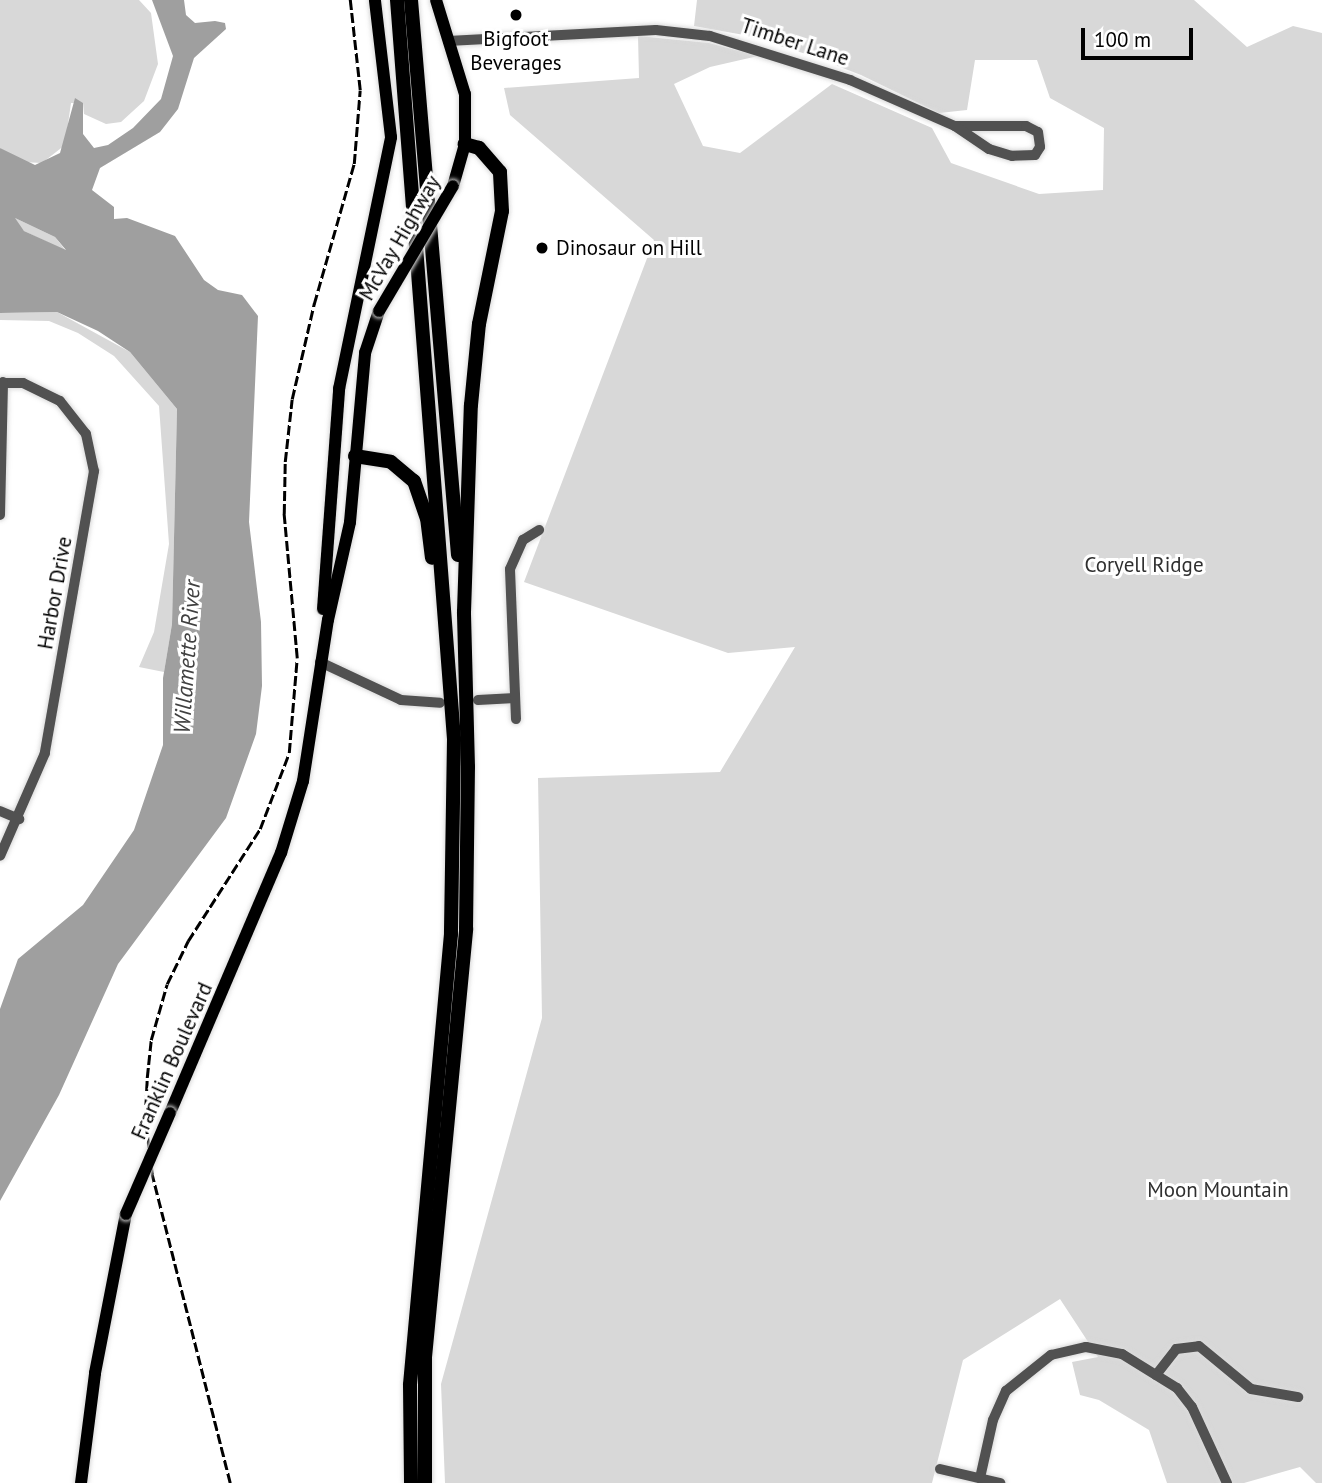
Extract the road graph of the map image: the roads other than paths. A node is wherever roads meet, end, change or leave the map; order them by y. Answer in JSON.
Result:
{"nodes":[{"id":1,"x":375,"y":0,"type":"edge"},
{"id":2,"x":397,"y":0,"type":"edge"},
{"id":3,"x":411,"y":0,"type":"edge"},
{"id":4,"x":436,"y":0,"type":"edge"},
{"id":5,"x":448,"y":41,"type":"junction"},
{"id":6,"x":955,"y":126,"type":"junction"},
{"id":7,"x":465,"y":144,"type":"junction"},
{"id":8,"x":1,"y":383,"type":"edge"},
{"id":9,"x":334,"y":440,"type":"junction"},
{"id":10,"x":355,"y":456,"type":"junction"},
{"id":11,"x":2,"y":476,"type":"edge"},
{"id":12,"x":0,"y":515,"type":"edge"},
{"id":13,"x":539,"y":530,"type":"dead end"},
{"id":14,"x":464,"y":612,"type":"junction"},
{"id":15,"x":320,"y":662,"type":"junction"},
{"id":16,"x":451,"y":685,"type":"junction"},
{"id":17,"x":515,"y":698,"type":"junction"},
{"id":18,"x":478,"y":700,"type":"dead end"},
{"id":19,"x":440,"y":703,"type":"dead end"},
{"id":20,"x":516,"y":719,"type":"dead end"},
{"id":21,"x":0,"y":811,"type":"edge"},
{"id":22,"x":19,"y":819,"type":"junction"},
{"id":23,"x":0,"y":856,"type":"edge"},
{"id":24,"x":1156,"y":1375,"type":"junction"},
{"id":25,"x":1298,"y":1397,"type":"dead end"},
{"id":26,"x":940,"y":1469,"type":"dead end"},
{"id":27,"x":980,"y":1478,"type":"junction"},
{"id":28,"x":81,"y":1483,"type":"edge"},
{"id":29,"x":411,"y":1483,"type":"edge"},
{"id":30,"x":425,"y":1483,"type":"edge"},
{"id":31,"x":1000,"y":1483,"type":"edge"},
{"id":32,"x":1227,"y":1483,"type":"edge"}],
"edges":[{"from":1,"to":9,"type":"main road","name":"Franklin Boulevard"},
{"from":2,"to":16,"type":"highway"},
{"from":3,"to":14,"type":"highway"},
{"from":4,"to":5,"type":"main road","name":"McVay Highway"},
{"from":5,"to":6,"type":"street","name":"Timber Lane"},
{"from":5,"to":7,"type":"main road","name":"McVay Highway"},
{"from":6,"to":6,"type":"street","name":"Timber Lane"},
{"from":7,"to":10,"type":"main road","name":"McVay Highway","bridge":true},
{"from":7,"to":14,"type":"highway"},
{"from":8,"to":11,"type":"street"},
{"from":8,"to":22,"type":"street","name":"Harbor Drive"},
{"from":9,"to":10,"type":"main road"},
{"from":9,"to":15,"type":"main road","name":"Franklin Boulevard"},
{"from":10,"to":15,"type":"main road","name":"Franklin Boulevard"},
{"from":10,"to":16,"type":"highway"},
{"from":11,"to":12,"type":"street"},
{"from":13,"to":17,"type":"street"},
{"from":14,"to":30,"type":"highway"},
{"from":15,"to":19,"type":"street"},
{"from":15,"to":28,"type":"main road","name":"Franklin Boulevard","bridge":true},
{"from":16,"to":29,"type":"highway"},
{"from":17,"to":18,"type":"street"},
{"from":17,"to":20,"type":"street"},
{"from":21,"to":22,"type":"street"},
{"from":22,"to":23,"type":"street","name":"Harbor Drive"},
{"from":24,"to":25,"type":"street"},
{"from":24,"to":27,"type":"street"},
{"from":24,"to":32,"type":"street"},
{"from":26,"to":27,"type":"street"},
{"from":27,"to":31,"type":"street"}]}
